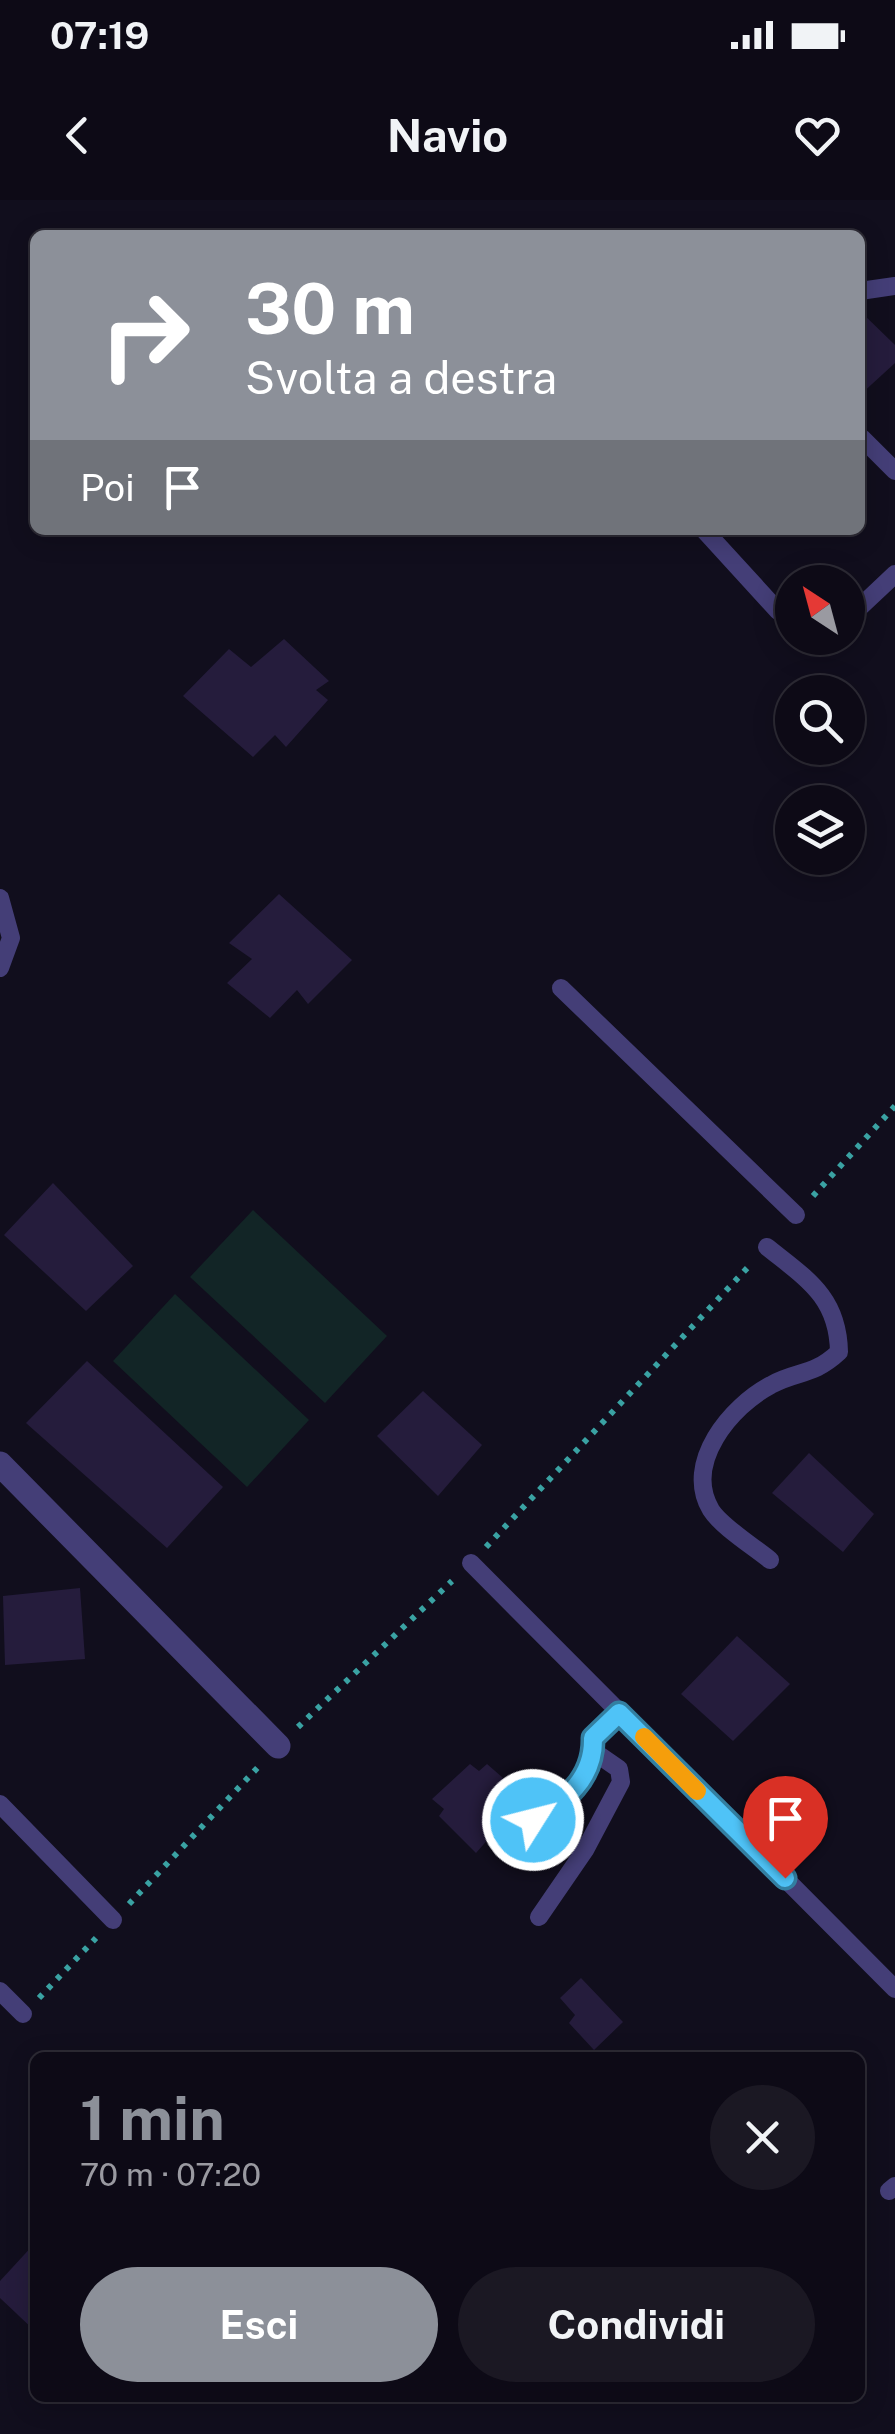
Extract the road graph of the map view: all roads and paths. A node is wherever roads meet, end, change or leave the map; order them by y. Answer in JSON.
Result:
{"nodes":[{"id":1,"x":895,"y":286,"type":"edge"},
{"id":2,"x":865,"y":290,"type":"edge"},
{"id":3,"x":865,"y":441,"type":"edge"},
{"id":4,"x":895,"y":471,"type":"edge"},
{"id":5,"x":709,"y":535,"type":"edge"},
{"id":6,"x":895,"y":574,"type":"edge"},
{"id":7,"x":865,"y":603,"type":"edge"},
{"id":8,"x":775,"y":607,"type":"edge"},
{"id":9,"x":0,"y":898,"type":"edge"},
{"id":10,"x":0,"y":968,"type":"edge"},
{"id":11,"x":561,"y":988,"type":"dead end"},
{"id":12,"x":895,"y":1106,"type":"edge"},
{"id":13,"x":796,"y":1214,"type":"joint"},
{"id":14,"x":767,"y":1247,"type":"joint"},
{"id":15,"x":0,"y":1464,"type":"edge"},
{"id":16,"x":770,"y":1560,"type":"dead end"},
{"id":17,"x":471,"y":1563,"type":"junction"},
{"id":18,"x":619,"y":1713,"type":"junction"},
{"id":19,"x":278,"y":1746,"type":"junction"},
{"id":20,"x":593,"y":1751,"type":"junction"},
{"id":21,"x":0,"y":1804,"type":"edge"},
{"id":22,"x":533,"y":1820,"type":"dead end"},
{"id":23,"x":539,"y":1917,"type":"dead end"},
{"id":24,"x":113,"y":1920,"type":"junction"},
{"id":25,"x":895,"y":1989,"type":"edge"},
{"id":26,"x":0,"y":1992,"type":"edge"},
{"id":27,"x":24,"y":2014,"type":"joint"}],
"edges":[{"from":1,"to":2,"type":"lane"},
{"from":3,"to":4,"type":"lane"},
{"from":5,"to":8,"type":"lane"},
{"from":6,"to":7,"type":"lane"},
{"from":9,"to":10,"type":"lane"},
{"from":11,"to":13,"type":"lane"},
{"from":12,"to":13,"type":"path"},
{"from":14,"to":16,"type":"lane"},
{"from":14,"to":17,"type":"path"},
{"from":15,"to":19,"type":"street"},
{"from":17,"to":18,"type":"lane"},
{"from":17,"to":19,"type":"path"},
{"from":18,"to":20,"type":"lane"},
{"from":18,"to":25,"type":"lane"},
{"from":19,"to":24,"type":"path"},
{"from":20,"to":22,"type":"lane"},
{"from":20,"to":23,"type":"lane"},
{"from":21,"to":24,"type":"lane"},
{"from":24,"to":27,"type":"path"},
{"from":26,"to":27,"type":"lane"}]}
